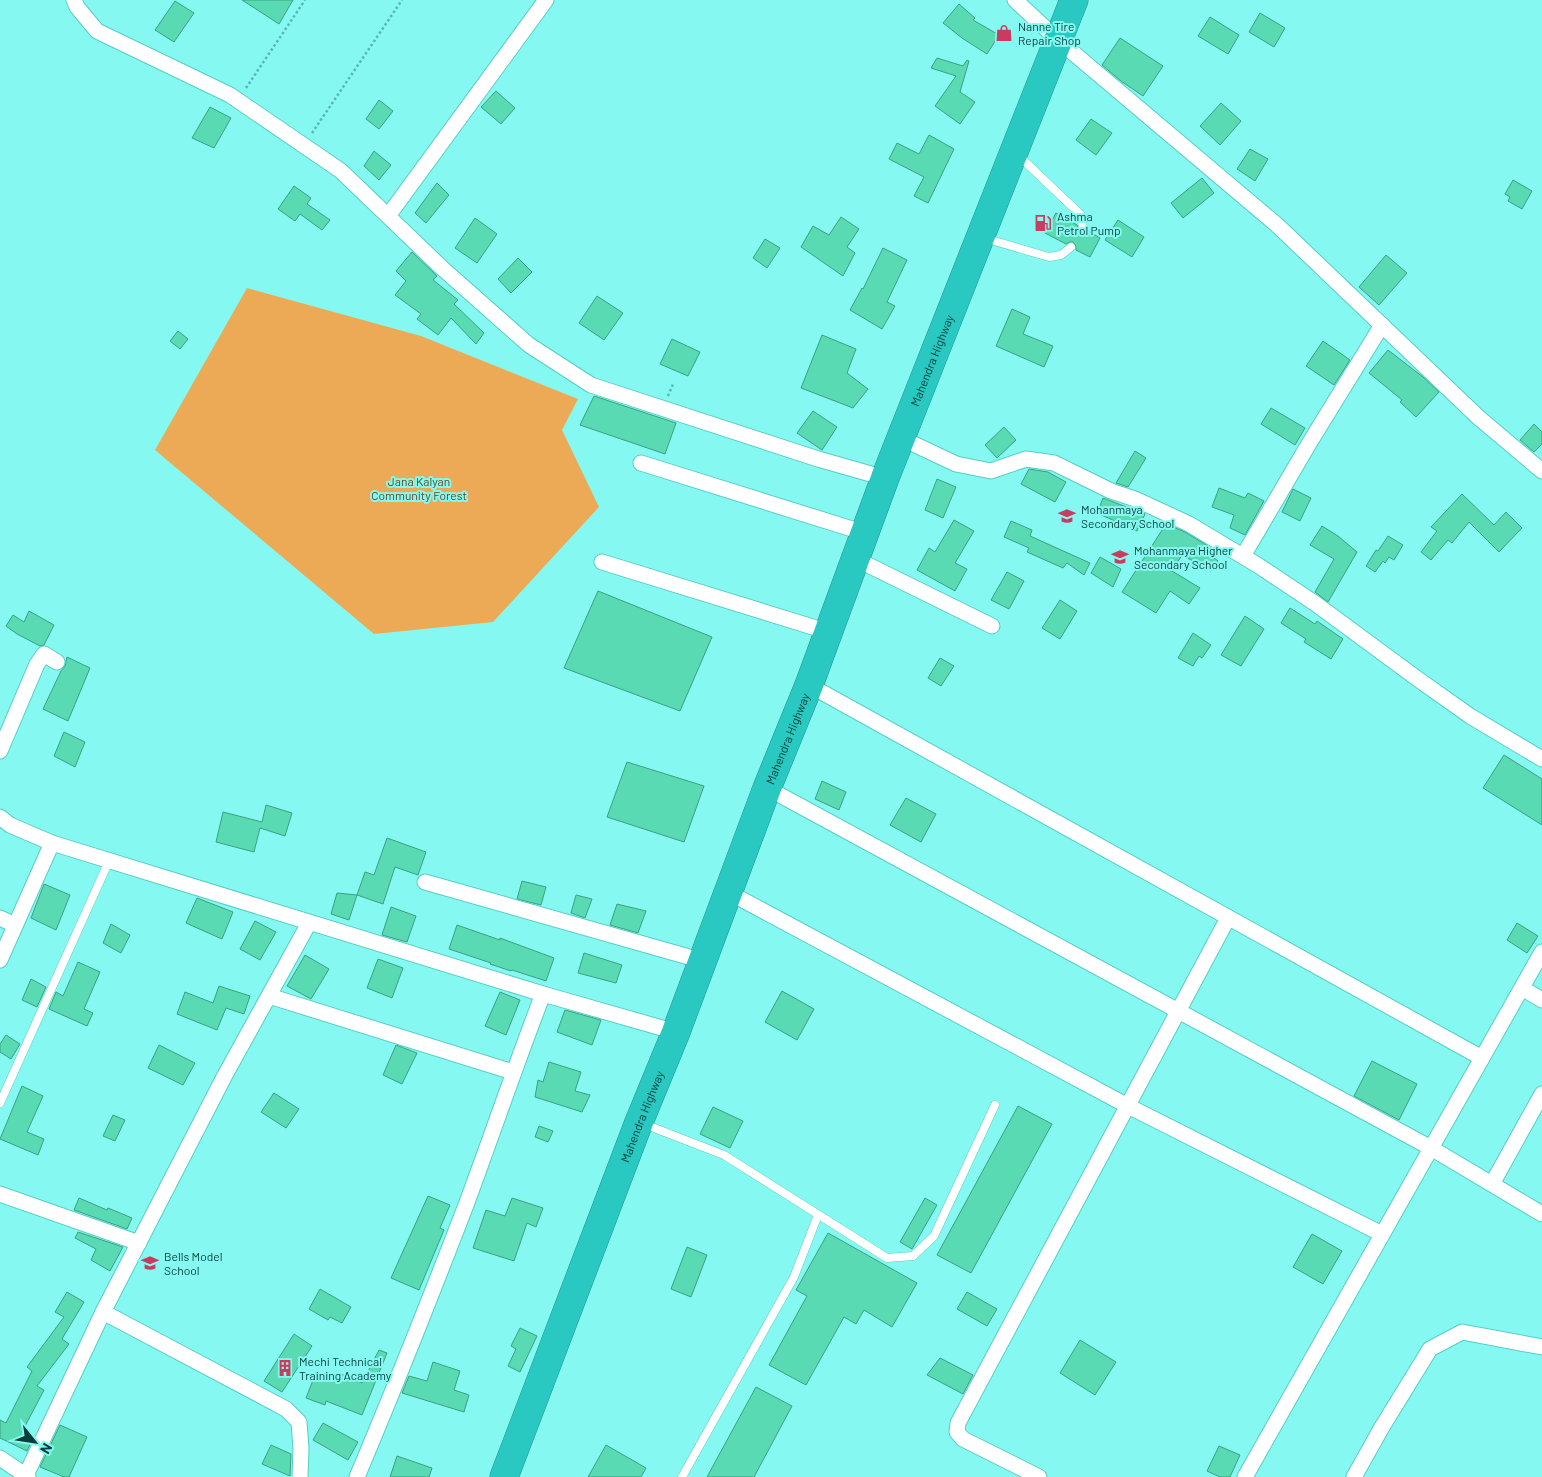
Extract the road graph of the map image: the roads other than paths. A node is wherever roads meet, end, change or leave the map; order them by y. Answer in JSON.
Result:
{"nodes":[{"id":1,"x":74,"y":0,"type":"edge"},
{"id":2,"x":546,"y":0,"type":"edge"},
{"id":3,"x":1015,"y":0,"type":"edge"},
{"id":4,"x":1074,"y":0,"type":"edge"},
{"id":5,"x":1058,"y":40,"type":"junction"},
{"id":6,"x":1014,"y":151,"type":"junction"},
{"id":7,"x":388,"y":216,"type":"junction"},
{"id":8,"x":1083,"y":228,"type":"dead end"},
{"id":9,"x":980,"y":236,"type":"junction"},
{"id":10,"x":1071,"y":247,"type":"dead end"},
{"id":11,"x":1382,"y":325,"type":"junction"},
{"id":12,"x":901,"y":438,"type":"junction"},
{"id":13,"x":641,"y":463,"type":"dead end"},
{"id":14,"x":1542,"y":471,"type":"edge"},
{"id":15,"x":885,"y":478,"type":"junction"},
{"id":16,"x":865,"y":533,"type":"junction"},
{"id":17,"x":1243,"y":556,"type":"junction"},
{"id":18,"x":856,"y":559,"type":"junction"},
{"id":19,"x":602,"y":562,"type":"dead end"},
{"id":20,"x":992,"y":626,"type":"dead end"},
{"id":21,"x":829,"y":632,"type":"junction"},
{"id":22,"x":57,"y":662,"type":"dead end"},
{"id":23,"x":809,"y":685,"type":"junction"},
{"id":24,"x":0,"y":751,"type":"edge"},
{"id":25,"x":1542,"y":759,"type":"edge"},
{"id":26,"x":767,"y":788,"type":"junction"},
{"id":27,"x":0,"y":817,"type":"edge"},
{"id":28,"x":52,"y":843,"type":"junction"},
{"id":29,"x":109,"y":861,"type":"junction"},
{"id":30,"x":425,"y":882,"type":"dead end"},
{"id":31,"x":728,"y":892,"type":"junction"},
{"id":32,"x":0,"y":918,"type":"edge"},
{"id":33,"x":1228,"y":918,"type":"junction"},
{"id":34,"x":309,"y":922,"type":"junction"},
{"id":35,"x":15,"y":925,"type":"junction"},
{"id":36,"x":1542,"y":952,"type":"edge"},
{"id":37,"x":0,"y":960,"type":"edge"},
{"id":38,"x":702,"y":961,"type":"junction"},
{"id":39,"x":1522,"y":988,"type":"junction"},
{"id":40,"x":543,"y":994,"type":"junction"},
{"id":41,"x":269,"y":996,"type":"junction"},
{"id":42,"x":1542,"y":1000,"type":"edge"},
{"id":43,"x":1178,"y":1010,"type":"junction"},
{"id":44,"x":676,"y":1032,"type":"junction"},
{"id":45,"x":1482,"y":1058,"type":"junction"},
{"id":46,"x":513,"y":1072,"type":"junction"},
{"id":47,"x":1542,"y":1094,"type":"edge"},
{"id":48,"x":0,"y":1103,"type":"edge"},
{"id":49,"x":995,"y":1105,"type":"dead end"},
{"id":50,"x":1126,"y":1105,"type":"junction"},
{"id":51,"x":639,"y":1122,"type":"junction"},
{"id":52,"x":1431,"y":1148,"type":"junction"},
{"id":53,"x":1492,"y":1184,"type":"junction"},
{"id":54,"x":0,"y":1194,"type":"edge"},
{"id":55,"x":1542,"y":1214,"type":"edge"},
{"id":56,"x":818,"y":1215,"type":"junction"},
{"id":57,"x":1382,"y":1234,"type":"junction"},
{"id":58,"x":139,"y":1243,"type":"junction"},
{"id":59,"x":104,"y":1312,"type":"junction"},
{"id":60,"x":1542,"y":1347,"type":"edge"},
{"id":61,"x":0,"y":1458,"type":"edge"},
{"id":62,"x":27,"y":1476,"type":"edge"},
{"id":63,"x":300,"y":1477,"type":"edge"},
{"id":64,"x":358,"y":1477,"type":"edge"},
{"id":65,"x":504,"y":1477,"type":"edge"},
{"id":66,"x":682,"y":1477,"type":"edge"},
{"id":67,"x":1039,"y":1477,"type":"edge"},
{"id":68,"x":1245,"y":1477,"type":"edge"},
{"id":69,"x":1354,"y":1477,"type":"edge"}],
"edges":[{"from":1,"to":7,"type":"street"},
{"from":2,"to":7,"type":"street"},
{"from":3,"to":5,"type":"street"},
{"from":4,"to":5,"type":"highway","name":"Mahendra Highway"},
{"from":5,"to":6,"type":"highway","name":"Mahendra Highway"},
{"from":5,"to":11,"type":"street"},
{"from":6,"to":8,"type":"lane"},
{"from":6,"to":9,"type":"highway","name":"Mahendra Highway"},
{"from":7,"to":15,"type":"street"},
{"from":9,"to":10,"type":"lane"},
{"from":9,"to":12,"type":"highway","name":"Mahendra Highway"},
{"from":11,"to":14,"type":"street"},
{"from":11,"to":17,"type":"street"},
{"from":12,"to":15,"type":"highway","name":"Mahendra Highway"},
{"from":12,"to":17,"type":"street"},
{"from":13,"to":16,"type":"street"},
{"from":15,"to":16,"type":"highway","name":"Mahendra Highway"},
{"from":16,"to":18,"type":"highway","name":"Mahendra Highway"},
{"from":17,"to":25,"type":"street"},
{"from":18,"to":20,"type":"street"},
{"from":18,"to":21,"type":"highway","name":"Mahendra Highway"},
{"from":19,"to":21,"type":"street"},
{"from":21,"to":23,"type":"highway","name":"Mahendra Highway"},
{"from":22,"to":24,"type":"street"},
{"from":23,"to":26,"type":"highway","name":"Mahendra Highway"},
{"from":23,"to":33,"type":"street"},
{"from":26,"to":31,"type":"highway","name":"Mahendra Highway"},
{"from":26,"to":43,"type":"street"},
{"from":27,"to":28,"type":"street"},
{"from":28,"to":29,"type":"street"},
{"from":28,"to":35,"type":"street"},
{"from":29,"to":34,"type":"street"},
{"from":29,"to":48,"type":"lane"},
{"from":30,"to":38,"type":"street"},
{"from":31,"to":38,"type":"highway","name":"Mahendra Highway"},
{"from":31,"to":50,"type":"street"},
{"from":32,"to":35,"type":"street"},
{"from":33,"to":43,"type":"street"},
{"from":33,"to":45,"type":"street"},
{"from":34,"to":40,"type":"street"},
{"from":34,"to":41,"type":"street"},
{"from":35,"to":37,"type":"street"},
{"from":36,"to":39,"type":"street"},
{"from":38,"to":44,"type":"highway","name":"Mahendra Highway"},
{"from":39,"to":42,"type":"street"},
{"from":39,"to":45,"type":"street"},
{"from":40,"to":44,"type":"street"},
{"from":40,"to":46,"type":"street"},
{"from":41,"to":46,"type":"street"},
{"from":41,"to":58,"type":"street"},
{"from":43,"to":50,"type":"street"},
{"from":43,"to":52,"type":"street"},
{"from":44,"to":51,"type":"highway","name":"Mahendra Highway"},
{"from":45,"to":52,"type":"street"},
{"from":46,"to":64,"type":"street"},
{"from":47,"to":53,"type":"street"},
{"from":49,"to":56,"type":"lane"},
{"from":50,"to":57,"type":"street"},
{"from":50,"to":67,"type":"street"},
{"from":51,"to":56,"type":"lane"},
{"from":51,"to":65,"type":"highway","name":"Mahendra Highway"},
{"from":52,"to":53,"type":"street"},
{"from":52,"to":57,"type":"street"},
{"from":53,"to":55,"type":"street"},
{"from":54,"to":58,"type":"street"},
{"from":56,"to":66,"type":"lane"},
{"from":57,"to":68,"type":"street"},
{"from":58,"to":59,"type":"street"},
{"from":59,"to":62,"type":"street"},
{"from":59,"to":63,"type":"street"},
{"from":60,"to":69,"type":"street"},
{"from":61,"to":62,"type":"street"}]}
